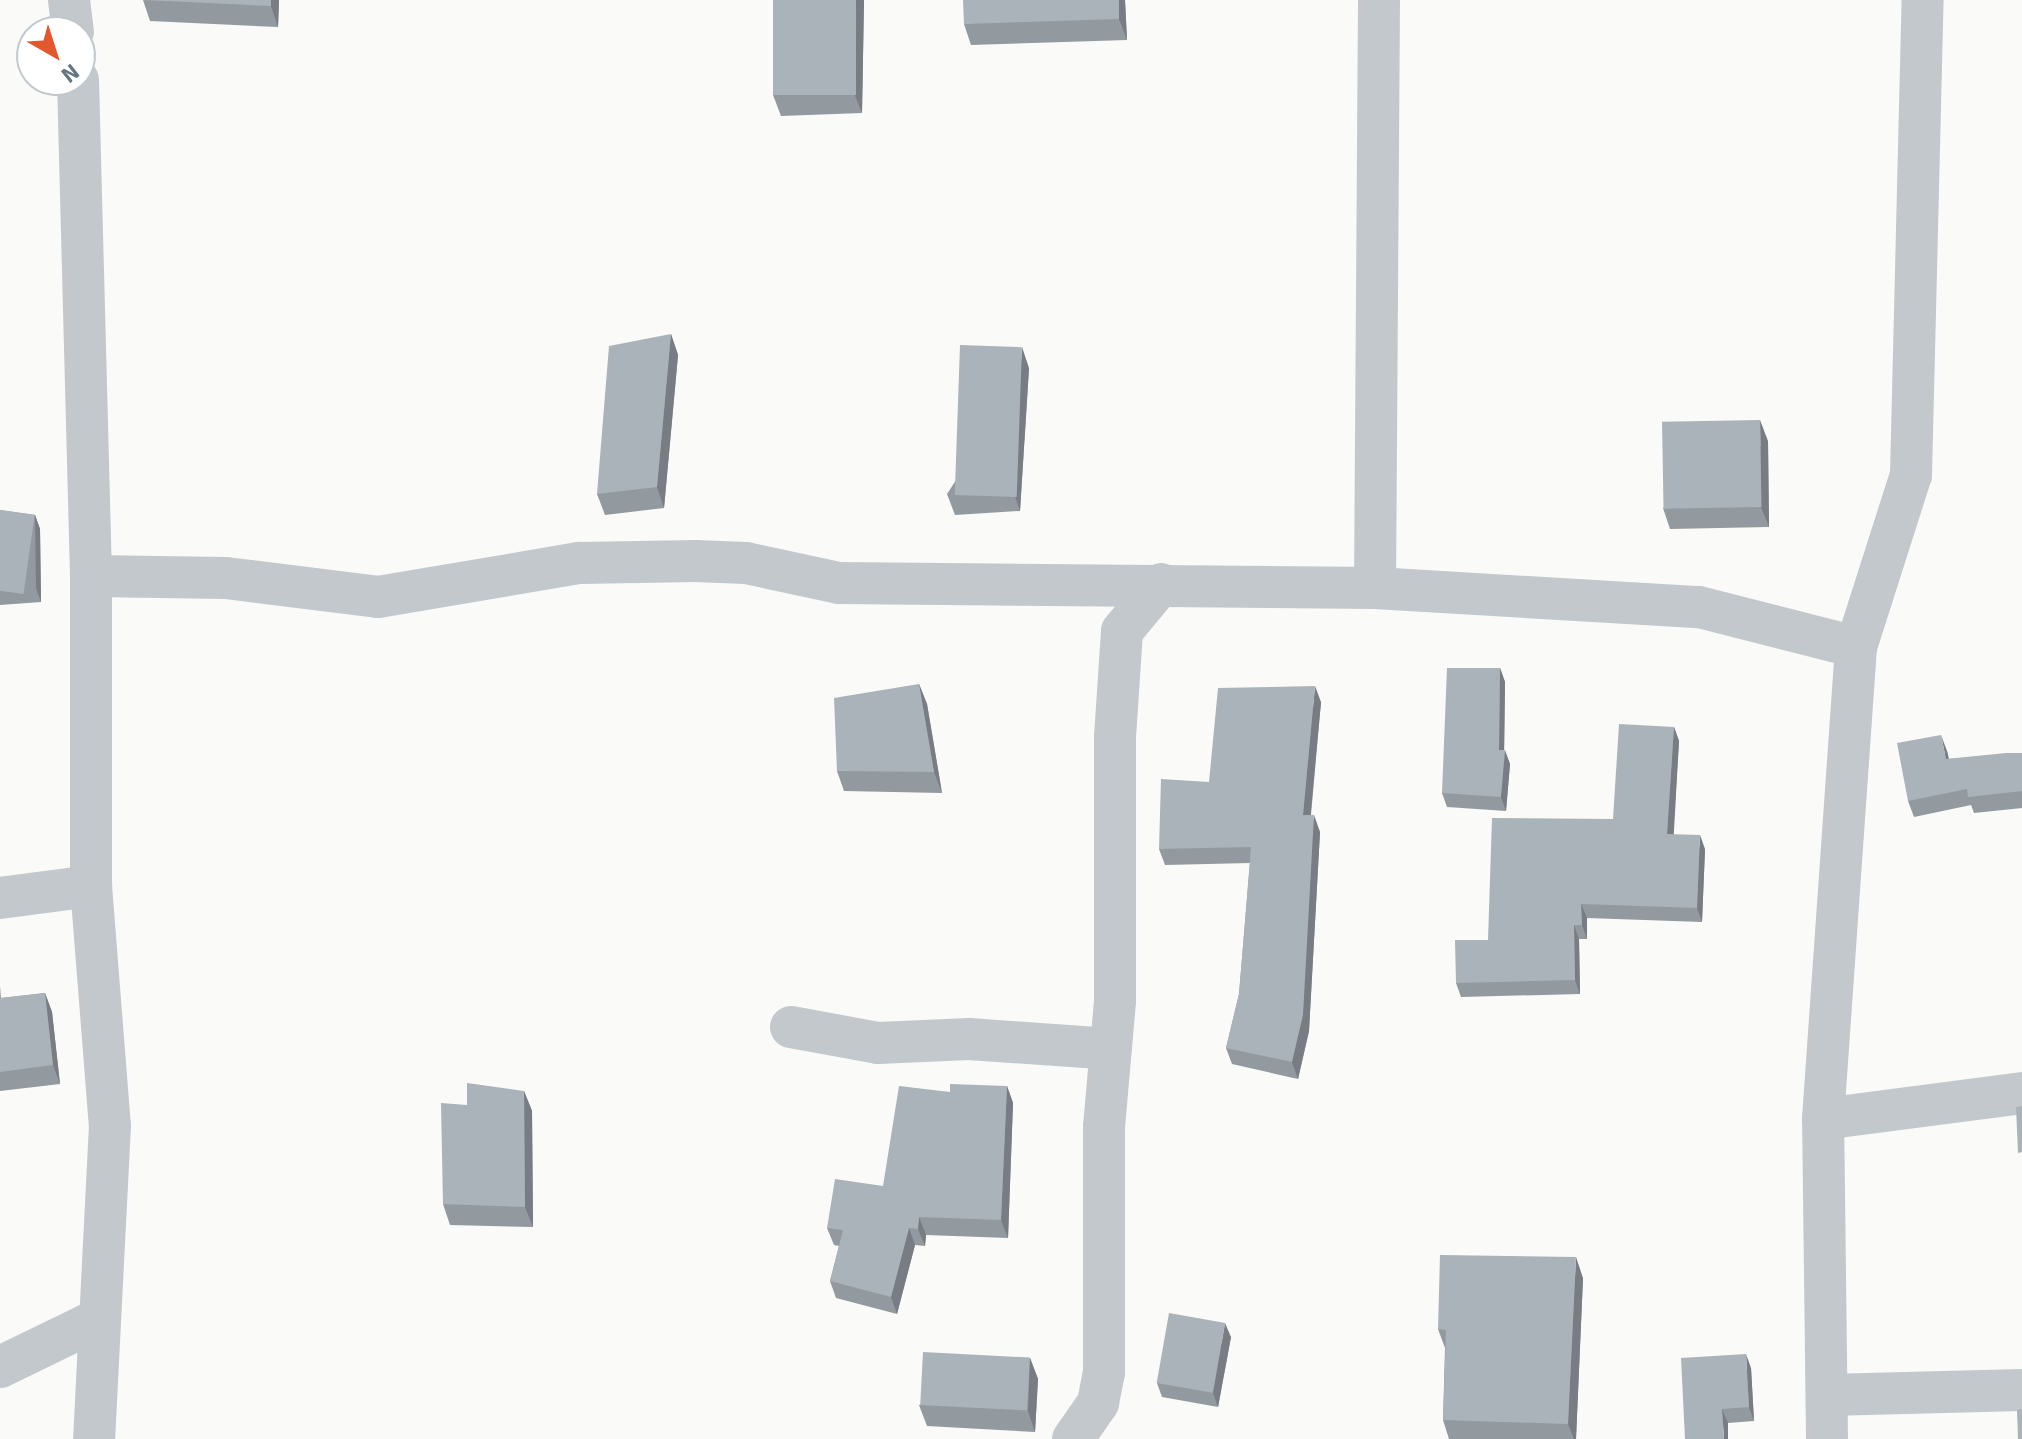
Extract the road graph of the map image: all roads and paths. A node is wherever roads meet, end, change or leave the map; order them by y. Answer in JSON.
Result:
{"nodes":[{"id":1,"x":1379,"y":0,"type":"edge"},
{"id":2,"x":1923,"y":0,"type":"edge"},
{"id":3,"x":78,"y":96,"type":"edge"},
{"id":4,"x":91,"y":576,"type":"junction"},
{"id":5,"x":1161,"y":584,"type":"junction"},
{"id":6,"x":1375,"y":588,"type":"junction"},
{"id":7,"x":1856,"y":647,"type":"junction"},
{"id":8,"x":91,"y":886,"type":"junction"},
{"id":9,"x":0,"y":898,"type":"edge"},
{"id":10,"x":791,"y":1027,"type":"dead end"},
{"id":11,"x":1111,"y":1049,"type":"junction"},
{"id":12,"x":2022,"y":1093,"type":"edge"},
{"id":13,"x":1823,"y":1119,"type":"junction"},
{"id":14,"x":97,"y":1320,"type":"junction"},
{"id":15,"x":0,"y":1367,"type":"edge"},
{"id":16,"x":2022,"y":1390,"type":"edge"},
{"id":17,"x":1828,"y":1395,"type":"junction"},
{"id":18,"x":94,"y":1439,"type":"edge"},
{"id":19,"x":1073,"y":1439,"type":"edge"},
{"id":20,"x":1827,"y":1439,"type":"edge"}],
"edges":[{"from":1,"to":6,"type":"street"},
{"from":2,"to":7,"type":"street"},
{"from":3,"to":4,"type":"street"},
{"from":4,"to":5,"type":"street"},
{"from":4,"to":8,"type":"street"},
{"from":5,"to":6,"type":"street"},
{"from":5,"to":11,"type":"street"},
{"from":6,"to":7,"type":"street"},
{"from":7,"to":13,"type":"street"},
{"from":8,"to":9,"type":"street"},
{"from":8,"to":14,"type":"street"},
{"from":10,"to":11,"type":"street"},
{"from":11,"to":19,"type":"street"},
{"from":12,"to":13,"type":"street"},
{"from":13,"to":17,"type":"street"},
{"from":14,"to":15,"type":"street"},
{"from":14,"to":18,"type":"street"},
{"from":16,"to":17,"type":"street"},
{"from":17,"to":20,"type":"street"}]}
